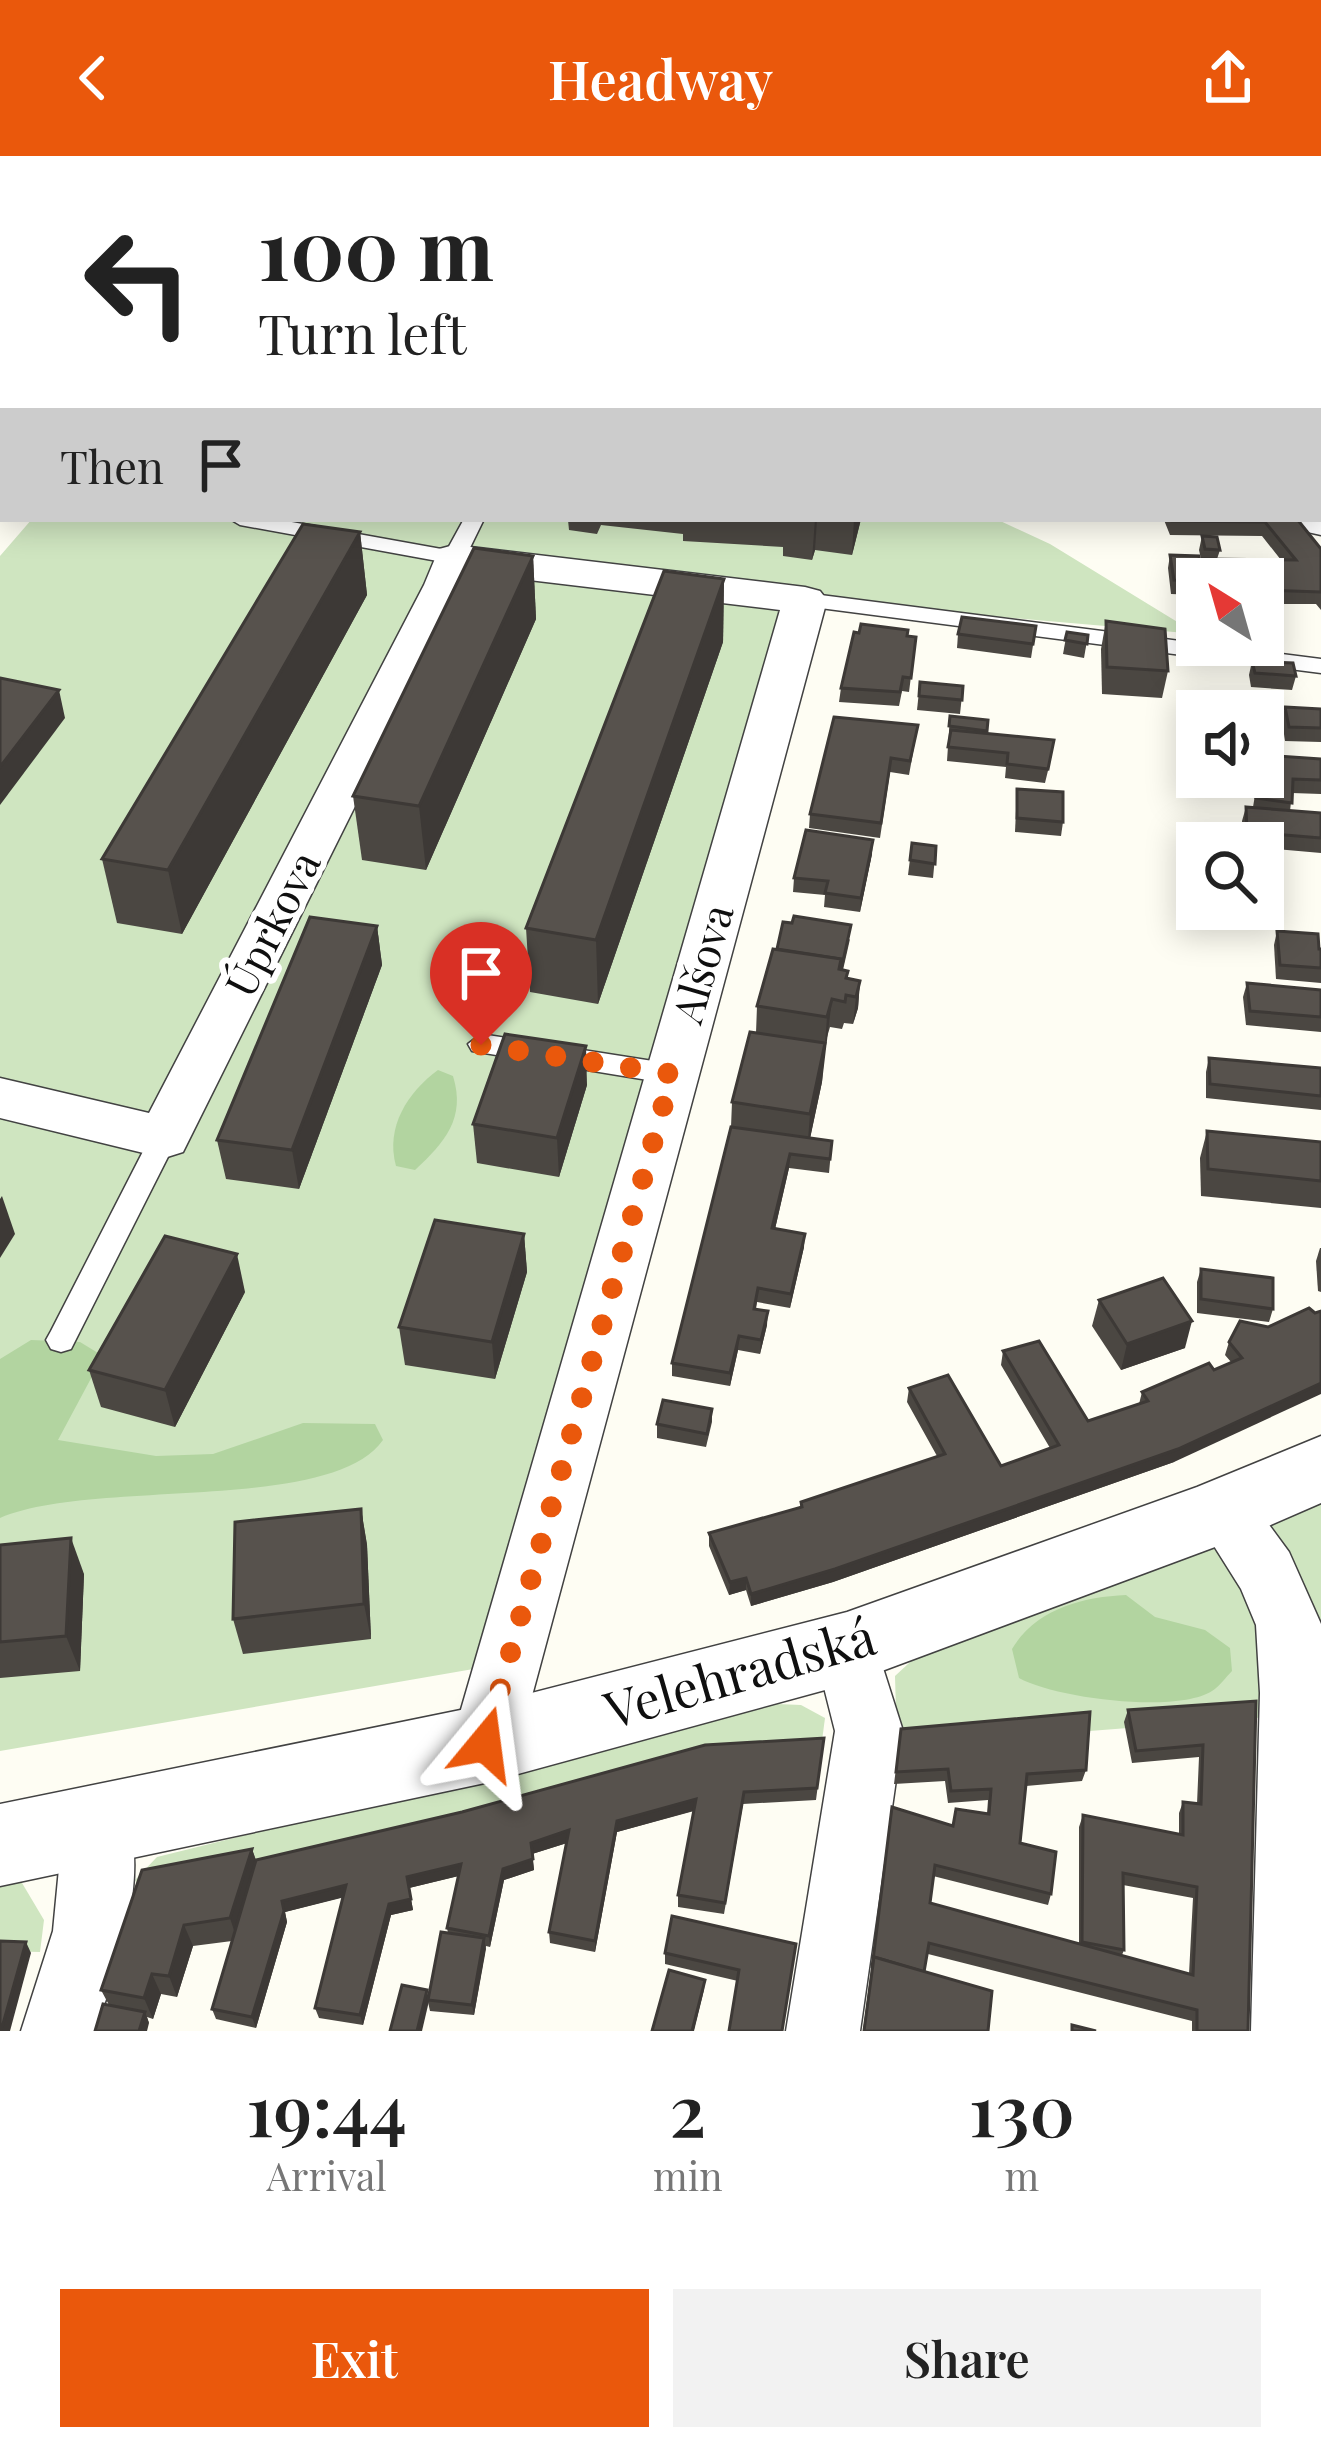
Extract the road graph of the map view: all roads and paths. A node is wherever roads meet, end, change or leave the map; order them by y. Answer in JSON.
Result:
{"nodes":[{"id":1,"x":275,"y":522,"type":"edge"},
{"id":2,"x":464,"y":538,"type":"edge"},
{"id":3,"x":805,"y":600,"type":"junction"},
{"id":4,"x":1321,"y":666,"type":"edge"},
{"id":5,"x":481,"y":1045,"type":"dead end"},
{"id":6,"x":672,"y":1074,"type":"junction"},
{"id":7,"x":0,"y":1098,"type":"edge"},
{"id":8,"x":164,"y":1137,"type":"junction"},
{"id":9,"x":61,"y":1340,"type":"dead end"},
{"id":10,"x":1321,"y":1468,"type":"edge"},
{"id":11,"x":1223,"y":1510,"type":"junction"},
{"id":12,"x":847,"y":1648,"type":"junction"},
{"id":13,"x":485,"y":1744,"type":"junction"},
{"id":14,"x":98,"y":1827,"type":"junction"},
{"id":15,"x":0,"y":1845,"type":"edge"},
{"id":16,"x":58,"y":2031,"type":"edge"},
{"id":17,"x":823,"y":2031,"type":"edge"},
{"id":18,"x":1288,"y":2031,"type":"edge"}],
"edges":[{"from":1,"to":2,"type":"lane"},
{"from":2,"to":3,"type":"street"},
{"from":2,"to":8,"type":"street","name":"Úprkova"},
{"from":3,"to":4,"type":"lane"},
{"from":3,"to":6,"type":"street","name":"Alšova"},
{"from":5,"to":6,"type":"lane"},
{"from":6,"to":13,"type":"street","name":"Alšova"},
{"from":7,"to":8,"type":"street"},
{"from":8,"to":9,"type":"lane"},
{"from":10,"to":11,"type":"street","name":"Velehradská"},
{"from":11,"to":12,"type":"street","name":"Velehradská"},
{"from":11,"to":18,"type":"street"},
{"from":12,"to":13,"type":"street","name":"Velehradská"},
{"from":12,"to":17,"type":"street"},
{"from":13,"to":14,"type":"street","name":"Velehradská"},
{"from":14,"to":15,"type":"street","name":"Velehradská"},
{"from":14,"to":16,"type":"street"}]}
